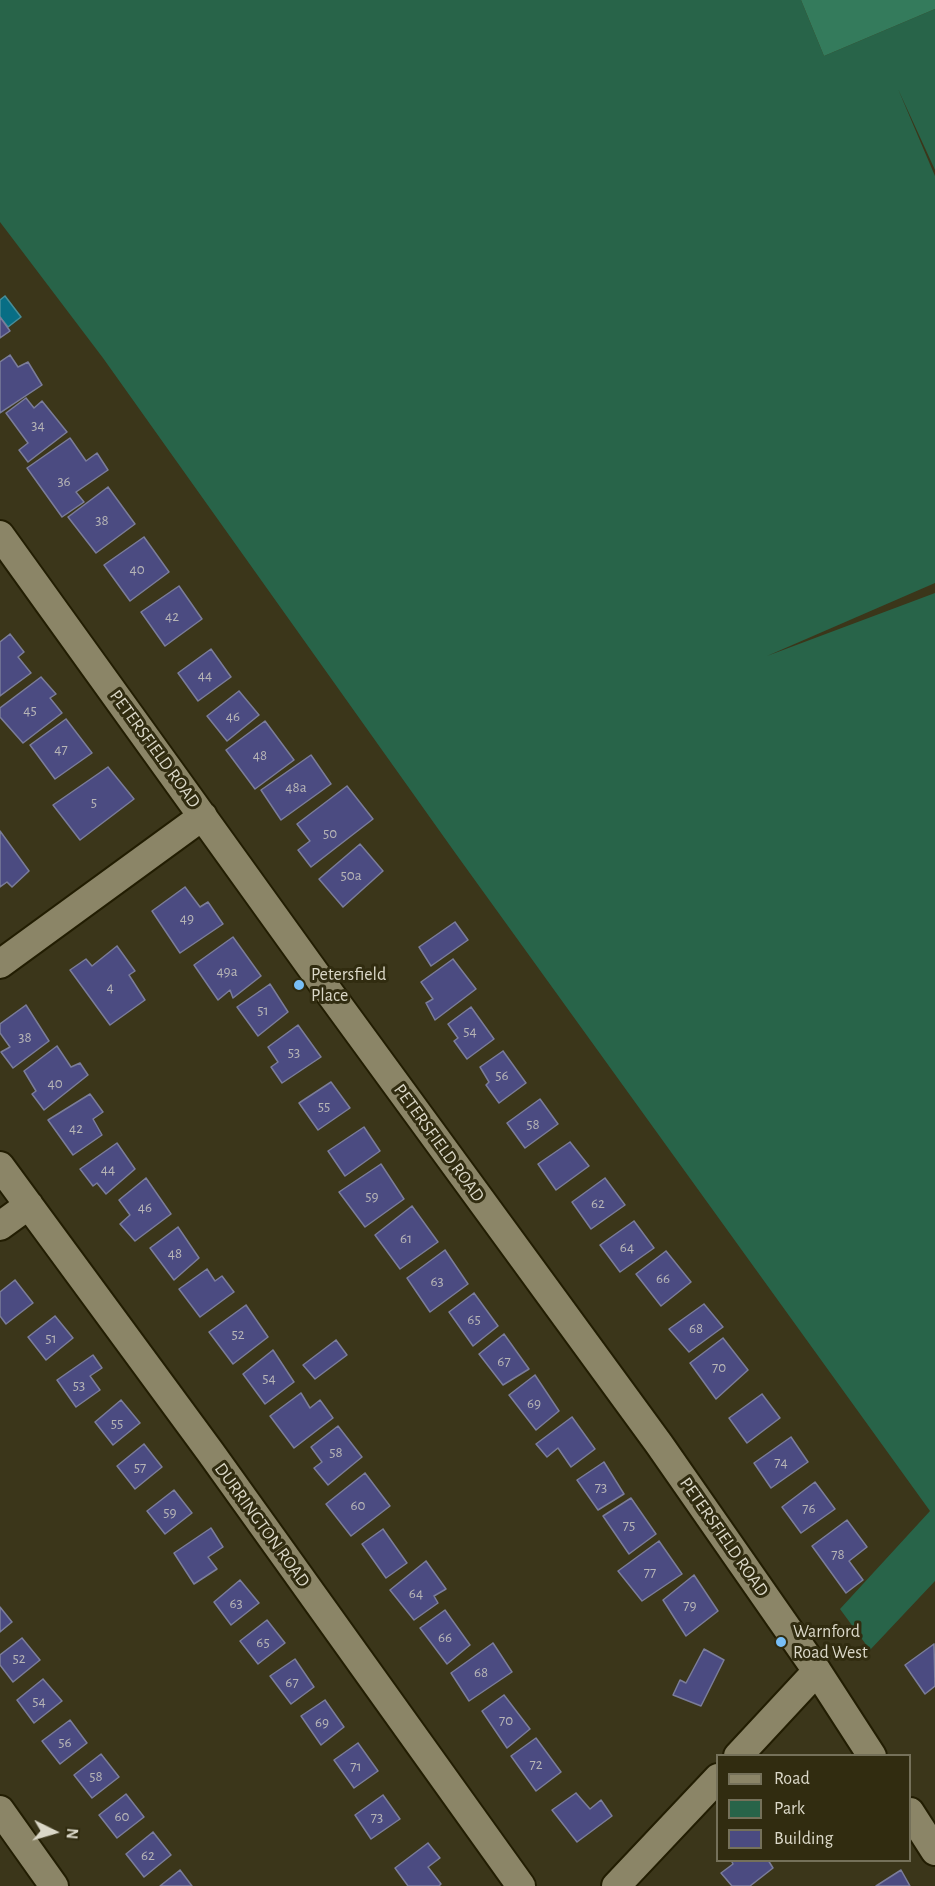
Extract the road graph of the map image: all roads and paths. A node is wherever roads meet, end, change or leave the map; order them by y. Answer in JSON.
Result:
{"nodes":[{"id":1,"x":0,"y":535,"type":"edge"},
{"id":2,"x":203,"y":816,"type":"junction"},
{"id":3,"x":0,"y":963,"type":"edge"},
{"id":4,"x":0,"y":1166,"type":"edge"},
{"id":5,"x":29,"y":1205,"type":"junction"},
{"id":6,"x":0,"y":1226,"type":"edge"},
{"id":7,"x":817,"y":1671,"type":"junction"},
{"id":8,"x":739,"y":1754,"type":"edge"},
{"id":9,"x":871,"y":1754,"type":"edge"},
{"id":10,"x":716,"y":1779,"type":"edge"},
{"id":11,"x":0,"y":1810,"type":"edge"},
{"id":12,"x":911,"y":1815,"type":"edge"},
{"id":13,"x":935,"y":1851,"type":"edge"},
{"id":14,"x":54,"y":1886,"type":"edge"},
{"id":15,"x":521,"y":1886,"type":"edge"},
{"id":16,"x":616,"y":1886,"type":"edge"}],
"edges":[{"from":1,"to":2,"type":"street","name":"PETERSFIELD ROAD"},
{"from":2,"to":3,"type":"street"},
{"from":2,"to":7,"type":"street","name":"PETERSFIELD ROAD"},
{"from":4,"to":5,"type":"street","name":"DURRINGTON ROAD"},
{"from":5,"to":6,"type":"street"},
{"from":5,"to":15,"type":"street","name":"DURRINGTON ROAD"},
{"from":7,"to":8,"type":"street"},
{"from":7,"to":9,"type":"street","name":"PETERSFIELD ROAD"},
{"from":10,"to":16,"type":"street"},
{"from":11,"to":14,"type":"street"},
{"from":12,"to":13,"type":"street"}]}
